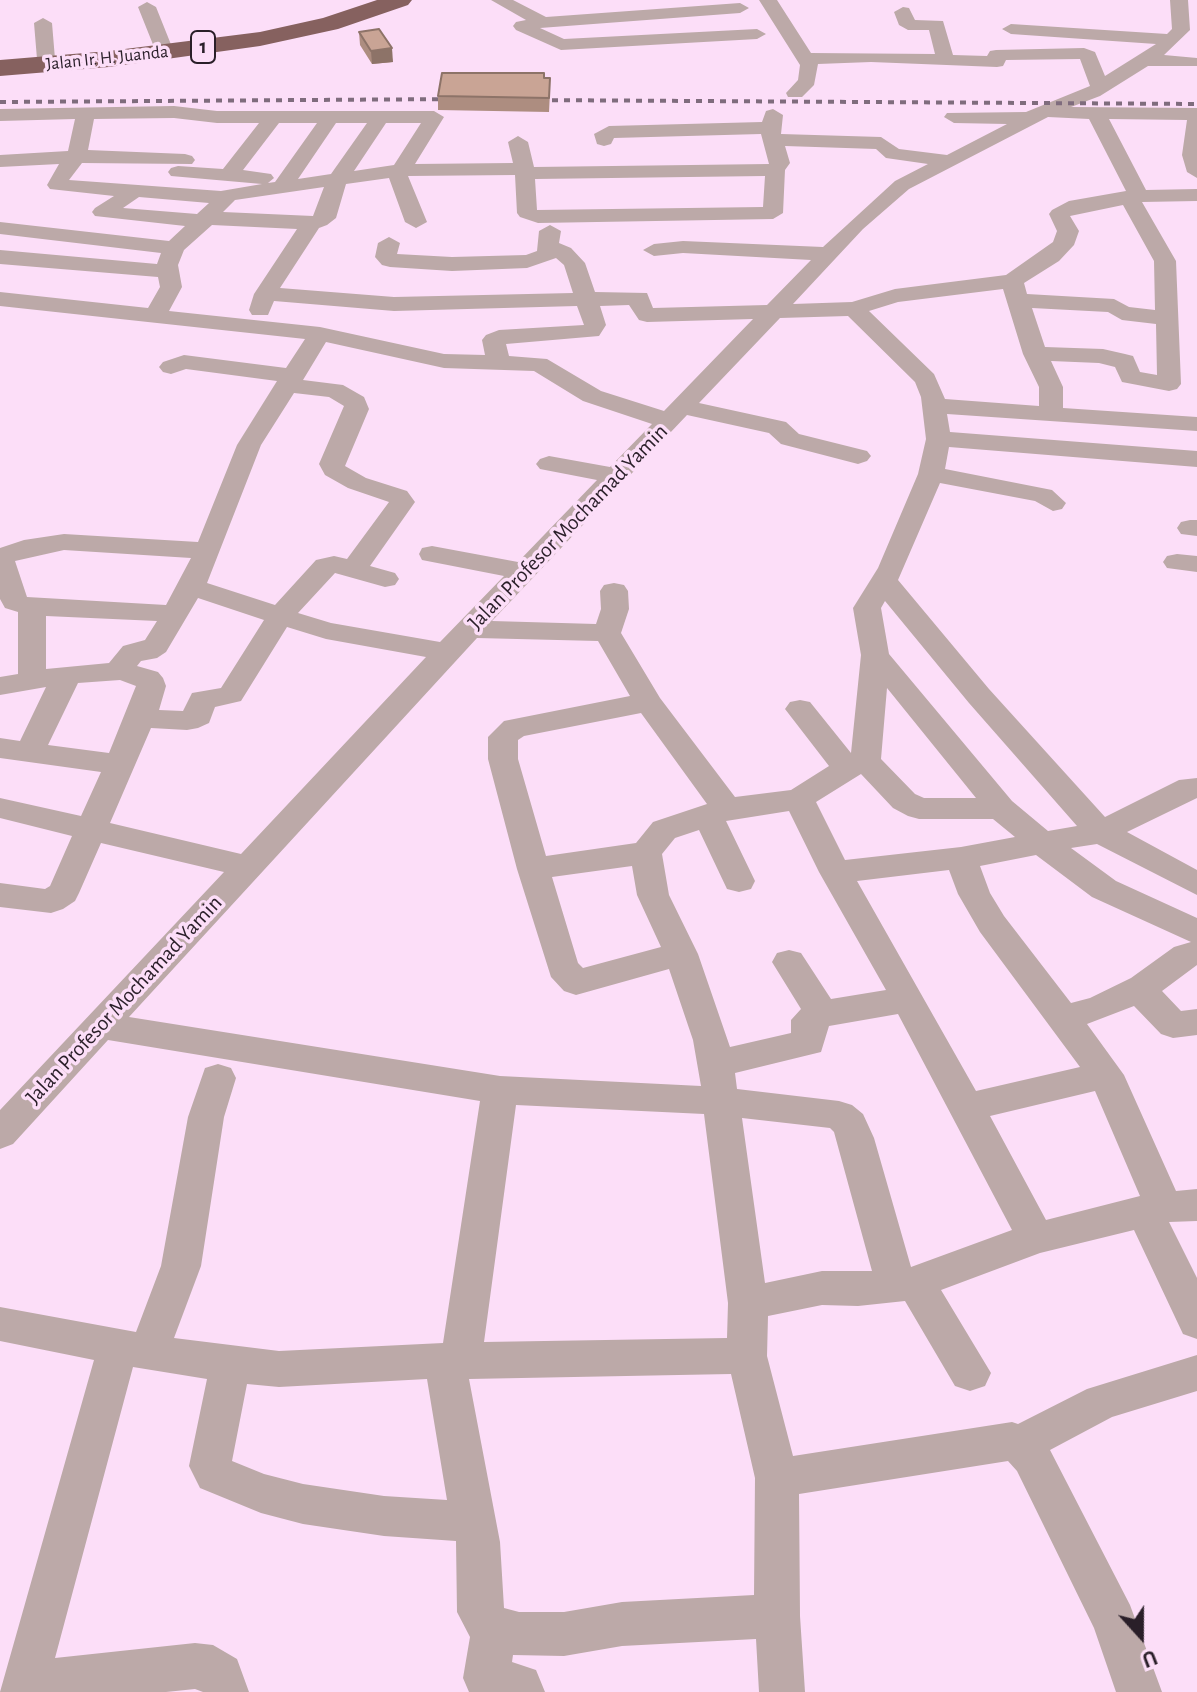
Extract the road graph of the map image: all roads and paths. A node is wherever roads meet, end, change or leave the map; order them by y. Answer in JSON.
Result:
{"nodes":[{"id":1,"x":400,"y":0,"type":"edge"},
{"id":2,"x":500,"y":0,"type":"edge"},
{"id":3,"x":768,"y":0,"type":"edge"},
{"id":4,"x":1179,"y":0,"type":"edge"},
{"id":5,"x":738,"y":4,"type":"edge"},
{"id":6,"x":1008,"y":6,"type":"dead end"},
{"id":7,"x":147,"y":7,"type":"dead end"},
{"id":8,"x":370,"y":7,"type":"edge"},
{"id":9,"x":903,"y":12,"type":"dead end"},
{"id":10,"x":543,"y":22,"type":"junction"},
{"id":11,"x":43,"y":23,"type":"dead end"},
{"id":12,"x":1011,"y":29,"type":"junction"},
{"id":13,"x":1197,"y":37,"type":"edge"},
{"id":14,"x":1174,"y":38,"type":"junction"},
{"id":15,"x":163,"y":47,"type":"junction"},
{"id":16,"x":996,"y":55,"type":"junction"},
{"id":17,"x":46,"y":59,"type":"junction"},
{"id":18,"x":806,"y":59,"type":"junction"},
{"id":19,"x":945,"y":60,"type":"junction"},
{"id":20,"x":1146,"y":60,"type":"junction"},
{"id":21,"x":1192,"y":62,"type":"dead end"},
{"id":22,"x":0,"y":65,"type":"edge"},
{"id":23,"x":795,"y":93,"type":"dead end"},
{"id":24,"x":1123,"y":93,"type":"dead end"},
{"id":25,"x":1096,"y":98,"type":"junction"},
{"id":26,"x":86,"y":113,"type":"junction"},
{"id":27,"x":1197,"y":114,"type":"edge"},
{"id":28,"x":0,"y":115,"type":"edge"},
{"id":29,"x":1034,"y":115,"type":"junction"},
{"id":30,"x":217,"y":117,"type":"junction"},
{"id":31,"x":954,"y":117,"type":"dead end"},
{"id":32,"x":273,"y":118,"type":"junction"},
{"id":33,"x":330,"y":118,"type":"junction"},
{"id":34,"x":380,"y":118,"type":"junction"},
{"id":35,"x":772,"y":128,"type":"junction"},
{"id":36,"x":604,"y":140,"type":"dead end"},
{"id":37,"x":518,"y":142,"type":"dead end"},
{"id":38,"x":77,"y":156,"type":"junction"},
{"id":39,"x":0,"y":161,"type":"edge"},
{"id":40,"x":948,"y":161,"type":"junction"},
{"id":41,"x":182,"y":166,"type":"junction"},
{"id":42,"x":400,"y":170,"type":"junction"},
{"id":43,"x":775,"y":170,"type":"junction"},
{"id":44,"x":525,"y":172,"type":"junction"},
{"id":45,"x":1197,"y":172,"type":"edge"},
{"id":46,"x":229,"y":175,"type":"junction"},
{"id":47,"x":337,"y":180,"type":"junction"},
{"id":48,"x":284,"y":183,"type":"junction"},
{"id":49,"x":137,"y":190,"type":"junction"},
{"id":50,"x":160,"y":191,"type":"junction"},
{"id":51,"x":684,"y":193,"type":"junction"},
{"id":52,"x":1197,"y":195,"type":"edge"},
{"id":53,"x":1134,"y":196,"type":"junction"},
{"id":54,"x":226,"y":198,"type":"junction"},
{"id":55,"x":643,"y":214,"type":"junction"},
{"id":56,"x":553,"y":216,"type":"junction"},
{"id":57,"x":206,"y":220,"type":"junction"},
{"id":58,"x":416,"y":222,"type":"dead end"},
{"id":59,"x":311,"y":223,"type":"junction"},
{"id":60,"x":0,"y":228,"type":"edge"},
{"id":61,"x":389,"y":243,"type":"dead end"},
{"id":62,"x":547,"y":246,"type":"junction"},
{"id":63,"x":174,"y":248,"type":"junction"},
{"id":64,"x":654,"y":250,"type":"junction"},
{"id":65,"x":827,"y":254,"type":"junction"},
{"id":66,"x":0,"y":257,"type":"edge"},
{"id":67,"x":431,"y":261,"type":"junction"},
{"id":68,"x":641,"y":269,"type":"dead end"},
{"id":69,"x":167,"y":271,"type":"junction"},
{"id":70,"x":1015,"y":291,"type":"junction"},
{"id":71,"x":265,"y":294,"type":"junction"},
{"id":72,"x":0,"y":299,"type":"edge"},
{"id":73,"x":586,"y":301,"type":"junction"},
{"id":74,"x":421,"y":303,"type":"junction"},
{"id":75,"x":854,"y":309,"type":"junction"},
{"id":76,"x":772,"y":314,"type":"junction"},
{"id":77,"x":155,"y":315,"type":"junction"},
{"id":78,"x":1164,"y":318,"type":"junction"},
{"id":79,"x":255,"y":327,"type":"junction"},
{"id":80,"x":320,"y":334,"type":"junction"},
{"id":81,"x":1035,"y":354,"type":"junction"},
{"id":82,"x":1167,"y":356,"type":"junction"},
{"id":83,"x":1197,"y":361,"type":"edge"},
{"id":84,"x":498,"y":362,"type":"junction"},
{"id":85,"x":171,"y":367,"type":"dead end"},
{"id":86,"x":289,"y":380,"type":"junction"},
{"id":87,"x":934,"y":406,"type":"junction"},
{"id":88,"x":1051,"y":412,"type":"junction"},
{"id":89,"x":676,"y":414,"type":"junction"},
{"id":90,"x":1197,"y":424,"type":"edge"},
{"id":91,"x":938,"y":439,"type":"junction"},
{"id":92,"x":858,"y":456,"type":"dead end"},
{"id":93,"x":1197,"y":459,"type":"edge"},
{"id":94,"x":549,"y":464,"type":"dead end"},
{"id":95,"x":931,"y":474,"type":"junction"},
{"id":96,"x":617,"y":476,"type":"junction"},
{"id":97,"x":1053,"y":503,"type":"dead end"},
{"id":98,"x":208,"y":551,"type":"junction"},
{"id":99,"x":432,"y":554,"type":"dead end"},
{"id":100,"x":0,"y":557,"type":"edge"},
{"id":101,"x":353,"y":570,"type":"junction"},
{"id":102,"x":525,"y":572,"type":"junction"},
{"id":103,"x":385,"y":579,"type":"dead end"},
{"id":104,"x":883,"y":580,"type":"junction"},
{"id":105,"x":191,"y":587,"type":"junction"},
{"id":106,"x":614,"y":591,"type":"dead end"},
{"id":107,"x":32,"y":607,"type":"junction"},
{"id":108,"x":175,"y":614,"type":"junction"},
{"id":109,"x":280,"y":616,"type":"junction"},
{"id":110,"x":472,"y":629,"type":"junction"},
{"id":111,"x":607,"y":633,"type":"junction"},
{"id":112,"x":447,"y":652,"type":"junction"},
{"id":113,"x":875,"y":655,"type":"junction"},
{"id":114,"x":120,"y":671,"type":"junction"},
{"id":115,"x":67,"y":675,"type":"junction"},
{"id":116,"x":32,"y":680,"type":"junction"},
{"id":117,"x":0,"y":686,"type":"edge"},
{"id":118,"x":648,"y":702,"type":"junction"},
{"id":119,"x":800,"y":709,"type":"dead end"},
{"id":120,"x":141,"y":718,"type":"junction"},
{"id":121,"x":15,"y":750,"type":"edge"},
{"id":122,"x":857,"y":764,"type":"junction"},
{"id":123,"x":121,"y":765,"type":"junction"},
{"id":124,"x":1197,"y":788,"type":"edge"},
{"id":125,"x":799,"y":799,"type":"junction"},
{"id":126,"x":0,"y":808,"type":"edge"},
{"id":127,"x":1001,"y":808,"type":"junction"},
{"id":128,"x":717,"y":811,"type":"junction"},
{"id":129,"x":90,"y":827,"type":"junction"},
{"id":130,"x":1101,"y":832,"type":"junction"},
{"id":131,"x":1040,"y":842,"type":"junction"},
{"id":132,"x":646,"y":853,"type":"junction"},
{"id":133,"x":961,"y":858,"type":"junction"},
{"id":134,"x":247,"y":866,"type":"junction"},
{"id":135,"x":533,"y":869,"type":"junction"},
{"id":136,"x":835,"y":872,"type":"junction"},
{"id":137,"x":739,"y":881,"type":"dead end"},
{"id":138,"x":1197,"y":884,"type":"edge"},
{"id":139,"x":0,"y":895,"type":"edge"},
{"id":140,"x":1197,"y":932,"type":"edge"},
{"id":141,"x":1197,"y":953,"type":"edge"},
{"id":142,"x":681,"y":954,"type":"junction"},
{"id":143,"x":789,"y":962,"type":"dead end"},
{"id":144,"x":1139,"y":989,"type":"junction"},
{"id":145,"x":908,"y":999,"type":"junction"},
{"id":146,"x":822,"y":1014,"type":"junction"},
{"id":147,"x":1063,"y":1018,"type":"junction"},
{"id":148,"x":1197,"y":1022,"type":"edge"},
{"id":149,"x":102,"y":1026,"type":"junction"},
{"id":150,"x":716,"y":1064,"type":"junction"},
{"id":151,"x":1106,"y":1075,"type":"junction"},
{"id":152,"x":218,"y":1078,"type":"dead end"},
{"id":153,"x":500,"y":1090,"type":"junction"},
{"id":154,"x":720,"y":1101,"type":"junction"},
{"id":155,"x":965,"y":1108,"type":"junction"},
{"id":156,"x":0,"y":1134,"type":"edge"},
{"id":157,"x":1168,"y":1208,"type":"edge"},
{"id":158,"x":1036,"y":1238,"type":"junction"},
{"id":159,"x":905,"y":1284,"type":"junction"},
{"id":160,"x":748,"y":1303,"type":"junction"},
{"id":161,"x":1197,"y":1322,"type":"edge"},
{"id":162,"x":0,"y":1324,"type":"edge"},
{"id":163,"x":134,"y":1349,"type":"junction"},
{"id":164,"x":747,"y":1356,"type":"junction"},
{"id":165,"x":453,"y":1362,"type":"junction"},
{"id":166,"x":230,"y":1365,"type":"junction"},
{"id":167,"x":970,"y":1373,"type":"dead end"},
{"id":168,"x":1197,"y":1373,"type":"edge"},
{"id":169,"x":1022,"y":1446,"type":"junction"},
{"id":170,"x":777,"y":1478,"type":"junction"},
{"id":171,"x":473,"y":1522,"type":"junction"},
{"id":172,"x":777,"y":1616,"type":"junction"},
{"id":173,"x":495,"y":1628,"type":"junction"},
{"id":174,"x":23,"y":1688,"type":"edge"},
{"id":175,"x":226,"y":1692,"type":"edge"},
{"id":176,"x":522,"y":1692,"type":"edge"},
{"id":177,"x":782,"y":1692,"type":"edge"},
{"id":178,"x":1139,"y":1692,"type":"edge"}],
"edges":[{"from":1,"to":8,"type":"highway","name":"Jalan Ir. H. Juanda","number":"1"},
{"from":2,"to":10,"type":"street"},
{"from":3,"to":18,"type":"street"},
{"from":4,"to":14,"type":"street"},
{"from":5,"to":10,"type":"street"},
{"from":5,"to":10,"type":"street"},
{"from":6,"to":12,"type":"street"},
{"from":7,"to":15,"type":"street"},
{"from":8,"to":15,"type":"highway","name":"Jalan Ir. H. Juanda","number":"1"},
{"from":8,"to":22,"type":"highway","name":"Jalan Ir. H. Juanda","number":"1"},
{"from":9,"to":19,"type":"street"},
{"from":11,"to":17,"type":"street"},
{"from":12,"to":14,"type":"street"},
{"from":12,"to":16,"type":"street"},
{"from":13,"to":14,"type":"street"},
{"from":14,"to":20,"type":"street","name":"Jalan Profesor Mochamad Yamin"},
{"from":15,"to":17,"type":"highway","name":"Jalan Ir. H. Juanda","number":"1"},
{"from":16,"to":19,"type":"street"},
{"from":16,"to":25,"type":"street"},
{"from":17,"to":22,"type":"highway","name":"Jalan Ir. H. Juanda","number":"1"},
{"from":18,"to":19,"type":"street"},
{"from":18,"to":23,"type":"street"},
{"from":20,"to":21,"type":"street"},
{"from":20,"to":25,"type":"street","name":"Jalan Profesor Mochamad Yamin"},
{"from":24,"to":25,"type":"street"},
{"from":25,"to":27,"type":"street"},
{"from":25,"to":29,"type":"street","name":"Jalan Profesor Mochamad Yamin"},
{"from":25,"to":53,"type":"street"},
{"from":26,"to":28,"type":"street"},
{"from":26,"to":30,"type":"street"},
{"from":26,"to":38,"type":"street"},
{"from":27,"to":45,"type":"street"},
{"from":29,"to":31,"type":"street"},
{"from":29,"to":40,"type":"street","name":"Jalan Profesor Mochamad Yamin"},
{"from":30,"to":32,"type":"street"},
{"from":30,"to":41,"type":"street"},
{"from":32,"to":33,"type":"street"},
{"from":32,"to":46,"type":"street"},
{"from":33,"to":34,"type":"street"},
{"from":33,"to":48,"type":"street"},
{"from":34,"to":42,"type":"street"},
{"from":34,"to":47,"type":"street"},
{"from":35,"to":36,"type":"street"},
{"from":35,"to":40,"type":"street"},
{"from":35,"to":43,"type":"street"},
{"from":37,"to":44,"type":"street"},
{"from":38,"to":39,"type":"street"},
{"from":38,"to":41,"type":"street"},
{"from":38,"to":49,"type":"street"},
{"from":40,"to":65,"type":"street","name":"Jalan Profesor Mochamad Yamin"},
{"from":41,"to":46,"type":"street"},
{"from":41,"to":50,"type":"street"},
{"from":42,"to":44,"type":"street"},
{"from":42,"to":47,"type":"street"},
{"from":42,"to":58,"type":"street"},
{"from":43,"to":51,"type":"street"},
{"from":43,"to":51,"type":"street"},
{"from":44,"to":51,"type":"street"},
{"from":44,"to":56,"type":"street"},
{"from":46,"to":48,"type":"street"},
{"from":47,"to":48,"type":"street"},
{"from":47,"to":59,"type":"street"},
{"from":48,"to":54,"type":"street"},
{"from":49,"to":50,"type":"street"},
{"from":49,"to":57,"type":"street"},
{"from":50,"to":54,"type":"street"},
{"from":51,"to":55,"type":"street"},
{"from":52,"to":53,"type":"street"},
{"from":53,"to":70,"type":"street"},
{"from":53,"to":78,"type":"street"},
{"from":54,"to":57,"type":"street"},
{"from":55,"to":56,"type":"street"},
{"from":55,"to":64,"type":"street"},
{"from":56,"to":62,"type":"street"},
{"from":57,"to":59,"type":"street"},
{"from":57,"to":63,"type":"street"},
{"from":59,"to":71,"type":"street"},
{"from":60,"to":63,"type":"street"},
{"from":61,"to":67,"type":"street"},
{"from":62,"to":67,"type":"street"},
{"from":62,"to":73,"type":"street"},
{"from":63,"to":69,"type":"street"},
{"from":64,"to":65,"type":"street"},
{"from":64,"to":68,"type":"street"},
{"from":65,"to":76,"type":"street","name":"Jalan Profesor Mochamad Yamin"},
{"from":66,"to":69,"type":"street"},
{"from":67,"to":74,"type":"street"},
{"from":69,"to":77,"type":"street"},
{"from":70,"to":75,"type":"street"},
{"from":70,"to":78,"type":"street"},
{"from":70,"to":81,"type":"street"},
{"from":71,"to":74,"type":"street"},
{"from":71,"to":79,"type":"street"},
{"from":72,"to":77,"type":"street"},
{"from":73,"to":74,"type":"street"},
{"from":73,"to":76,"type":"street"},
{"from":73,"to":84,"type":"street"},
{"from":75,"to":76,"type":"street"},
{"from":75,"to":87,"type":"street"},
{"from":76,"to":89,"type":"street","name":"Jalan Profesor Mochamad Yamin"},
{"from":77,"to":79,"type":"street"},
{"from":78,"to":82,"type":"street"},
{"from":79,"to":80,"type":"street"},
{"from":80,"to":84,"type":"street"},
{"from":80,"to":86,"type":"street"},
{"from":81,"to":82,"type":"street"},
{"from":81,"to":88,"type":"street"},
{"from":82,"to":83,"type":"street"},
{"from":84,"to":89,"type":"street"},
{"from":85,"to":86,"type":"street"},
{"from":86,"to":98,"type":"street"},
{"from":86,"to":101,"type":"street"},
{"from":87,"to":88,"type":"street"},
{"from":87,"to":91,"type":"street"},
{"from":88,"to":90,"type":"street"},
{"from":89,"to":92,"type":"street"},
{"from":89,"to":96,"type":"street","name":"Jalan Profesor Mochamad Yamin"},
{"from":91,"to":93,"type":"street"},
{"from":91,"to":95,"type":"street"},
{"from":94,"to":96,"type":"street"},
{"from":95,"to":97,"type":"street"},
{"from":95,"to":104,"type":"street"},
{"from":96,"to":102,"type":"street","name":"Jalan Profesor Mochamad Yamin"},
{"from":98,"to":100,"type":"street"},
{"from":98,"to":105,"type":"street"},
{"from":99,"to":102,"type":"street"},
{"from":100,"to":107,"type":"street"},
{"from":101,"to":103,"type":"street"},
{"from":101,"to":109,"type":"street"},
{"from":102,"to":110,"type":"street","name":"Jalan Profesor Mochamad Yamin"},
{"from":104,"to":113,"type":"street"},
{"from":104,"to":130,"type":"street"},
{"from":105,"to":108,"type":"street"},
{"from":105,"to":109,"type":"street"},
{"from":106,"to":111,"type":"street"},
{"from":107,"to":108,"type":"street"},
{"from":107,"to":116,"type":"street"},
{"from":108,"to":114,"type":"street"},
{"from":109,"to":112,"type":"street"},
{"from":109,"to":120,"type":"street"},
{"from":110,"to":111,"type":"street"},
{"from":110,"to":112,"type":"street","name":"Jalan Profesor Mochamad Yamin"},
{"from":111,"to":118,"type":"street"},
{"from":112,"to":134,"type":"street","name":"Jalan Profesor Mochamad Yamin"},
{"from":113,"to":122,"type":"street"},
{"from":113,"to":127,"type":"street"},
{"from":114,"to":115,"type":"street"},
{"from":114,"to":120,"type":"street"},
{"from":115,"to":116,"type":"street"},
{"from":115,"to":121,"type":"street"},
{"from":116,"to":117,"type":"street"},
{"from":118,"to":128,"type":"street"},
{"from":118,"to":135,"type":"street"},
{"from":119,"to":122,"type":"street"},
{"from":120,"to":123,"type":"street"},
{"from":121,"to":123,"type":"street"},
{"from":122,"to":125,"type":"street"},
{"from":122,"to":127,"type":"street"},
{"from":123,"to":129,"type":"street"},
{"from":124,"to":130,"type":"street"},
{"from":125,"to":128,"type":"street"},
{"from":125,"to":136,"type":"street"},
{"from":126,"to":129,"type":"street"},
{"from":127,"to":131,"type":"street"},
{"from":128,"to":132,"type":"street"},
{"from":128,"to":137,"type":"street"},
{"from":129,"to":134,"type":"street"},
{"from":129,"to":139,"type":"street"},
{"from":130,"to":131,"type":"street"},
{"from":130,"to":138,"type":"street"},
{"from":131,"to":133,"type":"street"},
{"from":131,"to":140,"type":"street"},
{"from":132,"to":135,"type":"street"},
{"from":132,"to":142,"type":"street"},
{"from":133,"to":136,"type":"street"},
{"from":133,"to":147,"type":"street"},
{"from":134,"to":149,"type":"street","name":"Jalan Profesor Mochamad Yamin"},
{"from":135,"to":142,"type":"street"},
{"from":136,"to":145,"type":"street"},
{"from":141,"to":144,"type":"street"},
{"from":142,"to":150,"type":"street"},
{"from":143,"to":146,"type":"street"},
{"from":144,"to":147,"type":"street"},
{"from":144,"to":148,"type":"street"},
{"from":145,"to":146,"type":"street"},
{"from":145,"to":155,"type":"street"},
{"from":146,"to":150,"type":"street"},
{"from":147,"to":151,"type":"street"},
{"from":149,"to":153,"type":"street"},
{"from":149,"to":156,"type":"street","name":"Jalan Profesor Mochamad Yamin"},
{"from":150,"to":154,"type":"street"},
{"from":151,"to":155,"type":"street"},
{"from":151,"to":157,"type":"street"},
{"from":152,"to":163,"type":"street"},
{"from":153,"to":154,"type":"street"},
{"from":153,"to":165,"type":"street"},
{"from":154,"to":159,"type":"street"},
{"from":154,"to":160,"type":"street"},
{"from":155,"to":158,"type":"street"},
{"from":157,"to":158,"type":"street"},
{"from":157,"to":161,"type":"street"},
{"from":158,"to":159,"type":"street"},
{"from":159,"to":160,"type":"street"},
{"from":159,"to":167,"type":"street"},
{"from":160,"to":164,"type":"street"},
{"from":162,"to":163,"type":"street"},
{"from":163,"to":166,"type":"street"},
{"from":163,"to":174,"type":"street"},
{"from":164,"to":165,"type":"street"},
{"from":164,"to":170,"type":"street"},
{"from":165,"to":166,"type":"street"},
{"from":165,"to":171,"type":"street"},
{"from":166,"to":171,"type":"street"},
{"from":168,"to":169,"type":"street"},
{"from":169,"to":170,"type":"street"},
{"from":169,"to":178,"type":"street"},
{"from":170,"to":172,"type":"street"},
{"from":171,"to":173,"type":"street"},
{"from":172,"to":173,"type":"street"},
{"from":172,"to":177,"type":"street"},
{"from":173,"to":176,"type":"street"},
{"from":174,"to":175,"type":"street"}]}
